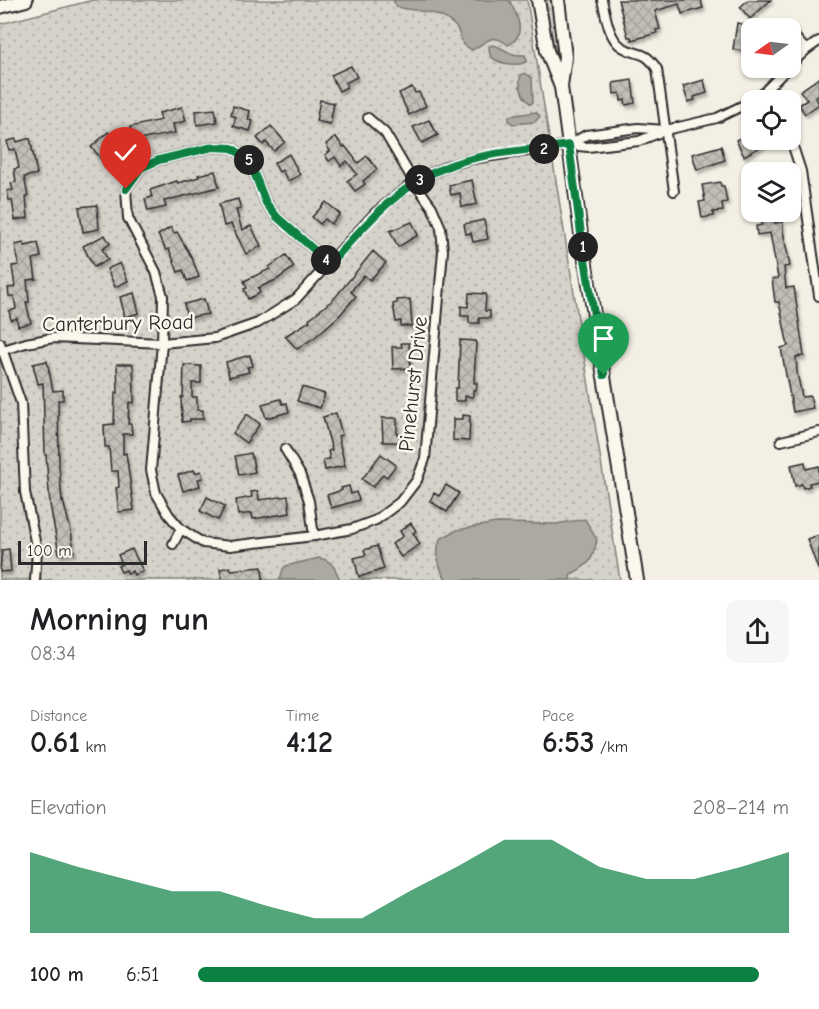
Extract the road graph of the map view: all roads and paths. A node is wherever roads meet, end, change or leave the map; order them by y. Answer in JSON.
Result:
{"nodes":[{"id":1,"x":26,"y":0,"type":"edge"},
{"id":2,"x":538,"y":0,"type":"edge"},
{"id":3,"x":558,"y":0,"type":"edge"},
{"id":4,"x":603,"y":0,"type":"edge"},
{"id":5,"x":0,"y":7,"type":"edge"},
{"id":6,"x":819,"y":41,"type":"edge"},
{"id":7,"x":801,"y":44,"type":"edge"},
{"id":8,"x":806,"y":50,"type":"junction"},
{"id":9,"x":801,"y":55,"type":"edge"},
{"id":10,"x":779,"y":78,"type":"edge"},
{"id":11,"x":561,"y":87,"type":"junction"},
{"id":12,"x":770,"y":90,"type":"edge"},
{"id":13,"x":741,"y":106,"type":"edge"},
{"id":14,"x":368,"y":118,"type":"dead end"},
{"id":15,"x":666,"y":130,"type":"junction"},
{"id":16,"x":569,"y":145,"type":"junction"},
{"id":17,"x":794,"y":150,"type":"edge"},
{"id":18,"x":414,"y":182,"type":"junction"},
{"id":19,"x":674,"y":191,"type":"dead end"},
{"id":20,"x":330,"y":264,"type":"junction"},
{"id":21,"x":819,"y":296,"type":"edge"},
{"id":22,"x":162,"y":344,"type":"junction"},
{"id":23,"x":1,"y":348,"type":"edge"},
{"id":24,"x":819,"y":432,"type":"edge"},
{"id":25,"x":780,"y":441,"type":"dead end"},
{"id":26,"x":285,"y":449,"type":"dead end"},
{"id":27,"x":182,"y":529,"type":"junction"},
{"id":28,"x":314,"y":536,"type":"junction"},
{"id":29,"x":173,"y":544,"type":"dead end"},
{"id":30,"x":35,"y":580,"type":"edge"},
{"id":31,"x":637,"y":580,"type":"edge"}],
"edges":[{"from":1,"to":5,"type":"main road"},
{"from":2,"to":11,"type":"main road"},
{"from":3,"to":11,"type":"main road"},
{"from":4,"to":15,"type":"street"},
{"from":6,"to":8,"type":"street"},
{"from":7,"to":8,"type":"street"},
{"from":8,"to":9,"type":"street"},
{"from":10,"to":12,"type":"street"},
{"from":11,"to":16,"type":"main road"},
{"from":13,"to":15,"type":"street"},
{"from":14,"to":18,"type":"street","name":"Pinehurst Drive"},
{"from":15,"to":16,"type":"street"},
{"from":15,"to":16,"type":"street"},
{"from":15,"to":19,"type":"street"},
{"from":16,"to":18,"type":"street","name":"Canterbury Road"},
{"from":16,"to":31,"type":"main road"},
{"from":17,"to":21,"type":"street"},
{"from":18,"to":20,"type":"street","name":"Canterbury Road"},
{"from":18,"to":28,"type":"street","name":"Pinehurst Drive"},
{"from":20,"to":22,"type":"street","name":"Canterbury Road"},
{"from":20,"to":22,"type":"street","name":"Pinehurst Drive"},
{"from":22,"to":23,"type":"street","name":"Canterbury Road"},
{"from":22,"to":27,"type":"street","name":"Pinehurst Drive"},
{"from":23,"to":30,"type":"street"},
{"from":24,"to":25,"type":"street"},
{"from":26,"to":28,"type":"street"},
{"from":27,"to":28,"type":"street","name":"Pinehurst Drive"},
{"from":27,"to":29,"type":"street"}]}
